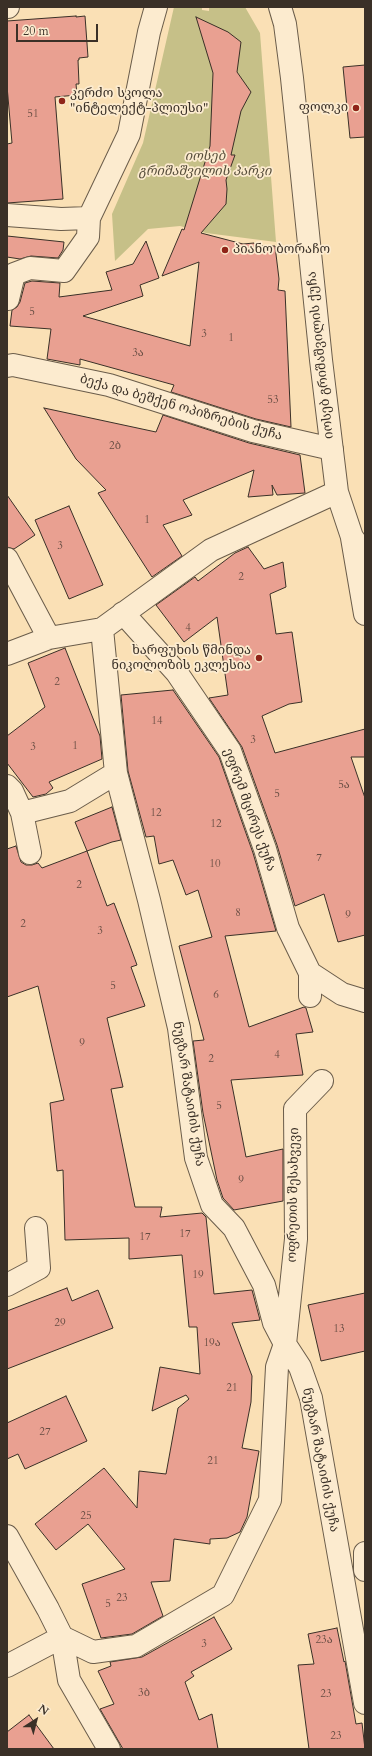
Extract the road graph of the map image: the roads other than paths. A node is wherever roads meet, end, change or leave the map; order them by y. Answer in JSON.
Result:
{"nodes":[{"id":1,"x":156,"y":7,"type":"edge"},
{"id":2,"x":280,"y":7,"type":"edge"},
{"id":3,"x":7,"y":215,"type":"edge"},
{"id":4,"x":89,"y":218,"type":"junction"},
{"id":5,"x":8,"y":299,"type":"dead end"},
{"id":6,"x":9,"y":363,"type":"edge"},
{"id":7,"x":332,"y":449,"type":"junction"},
{"id":8,"x":337,"y":492,"type":"junction"},
{"id":9,"x":352,"y":537,"type":"junction"},
{"id":10,"x":365,"y":555,"type":"edge"},
{"id":11,"x":7,"y":559,"type":"edge"},
{"id":12,"x":123,"y":613,"type":"junction"},
{"id":13,"x":365,"y":614,"type":"edge"},
{"id":14,"x":102,"y":628,"type":"junction"},
{"id":15,"x":50,"y":638,"type":"junction"},
{"id":16,"x":7,"y":654,"type":"edge"},
{"id":17,"x":116,"y":773,"type":"junction"},
{"id":18,"x":7,"y":786,"type":"edge"},
{"id":19,"x":22,"y":812,"type":"junction"},
{"id":20,"x":30,"y":853,"type":"dead end"},
{"id":21,"x":310,"y":973,"type":"junction"},
{"id":22,"x":310,"y":996,"type":"dead end"},
{"id":23,"x":365,"y":1001,"type":"edge"},
{"id":24,"x":322,"y":1081,"type":"dead end"},
{"id":25,"x":36,"y":1228,"type":"dead end"},
{"id":26,"x":7,"y":1285,"type":"edge"},
{"id":27,"x":285,"y":1344,"type":"junction"},
{"id":28,"x":7,"y":1536,"type":"edge"},
{"id":29,"x":365,"y":1553,"type":"edge"},
{"id":30,"x":365,"y":1570,"type":"edge"},
{"id":31,"x":62,"y":1637,"type":"junction"},
{"id":32,"x":7,"y":1666,"type":"edge"},
{"id":33,"x":365,"y":1703,"type":"edge"},
{"id":34,"x":109,"y":1749,"type":"edge"}],
"edges":[{"from":1,"to":4,"type":"street"},
{"from":2,"to":7,"type":"street","name":"იოსებ გრიშაშვილის ქუჩა"},
{"from":3,"to":4,"type":"street"},
{"from":4,"to":5,"type":"street"},
{"from":6,"to":7,"type":"street","name":"ბექა და ბეშქენ ოპიზრების ქუჩა"},
{"from":7,"to":8,"type":"street","name":"იოსებ გრიშაშვილის ქუჩა"},
{"from":8,"to":9,"type":"street","name":"იოსებ გრიშაშვილის ქუჩა"},
{"from":8,"to":12,"type":"street"},
{"from":9,"to":10,"type":"street","name":"იოსებ გრიშაშვილის ქუჩა"},
{"from":9,"to":13,"type":"street"},
{"from":11,"to":15,"type":"street"},
{"from":12,"to":14,"type":"street"},
{"from":12,"to":21,"type":"street","name":"ეფრემ მცირეს ქუჩა"},
{"from":14,"to":15,"type":"street"},
{"from":14,"to":17,"type":"street","name":"ნუგზარ შატაიძის ქუჩა"},
{"from":15,"to":16,"type":"street"},
{"from":17,"to":19,"type":"street"},
{"from":17,"to":27,"type":"street","name":"ნუგზარ შატაიძის ქუჩა"},
{"from":18,"to":19,"type":"street"},
{"from":19,"to":20,"type":"street"},
{"from":21,"to":22,"type":"street"},
{"from":21,"to":23,"type":"street"},
{"from":24,"to":27,"type":"street","name":"ოფრეთის შესახვევი"},
{"from":25,"to":26,"type":"street"},
{"from":27,"to":31,"type":"street","name":"ოფრეთის შესახვევი"},
{"from":27,"to":33,"type":"street","name":"ნუგზარ შატაიძის ქუჩა"},
{"from":28,"to":31,"type":"street"},
{"from":29,"to":30,"type":"street"},
{"from":31,"to":32,"type":"street"},
{"from":31,"to":34,"type":"street"}]}
